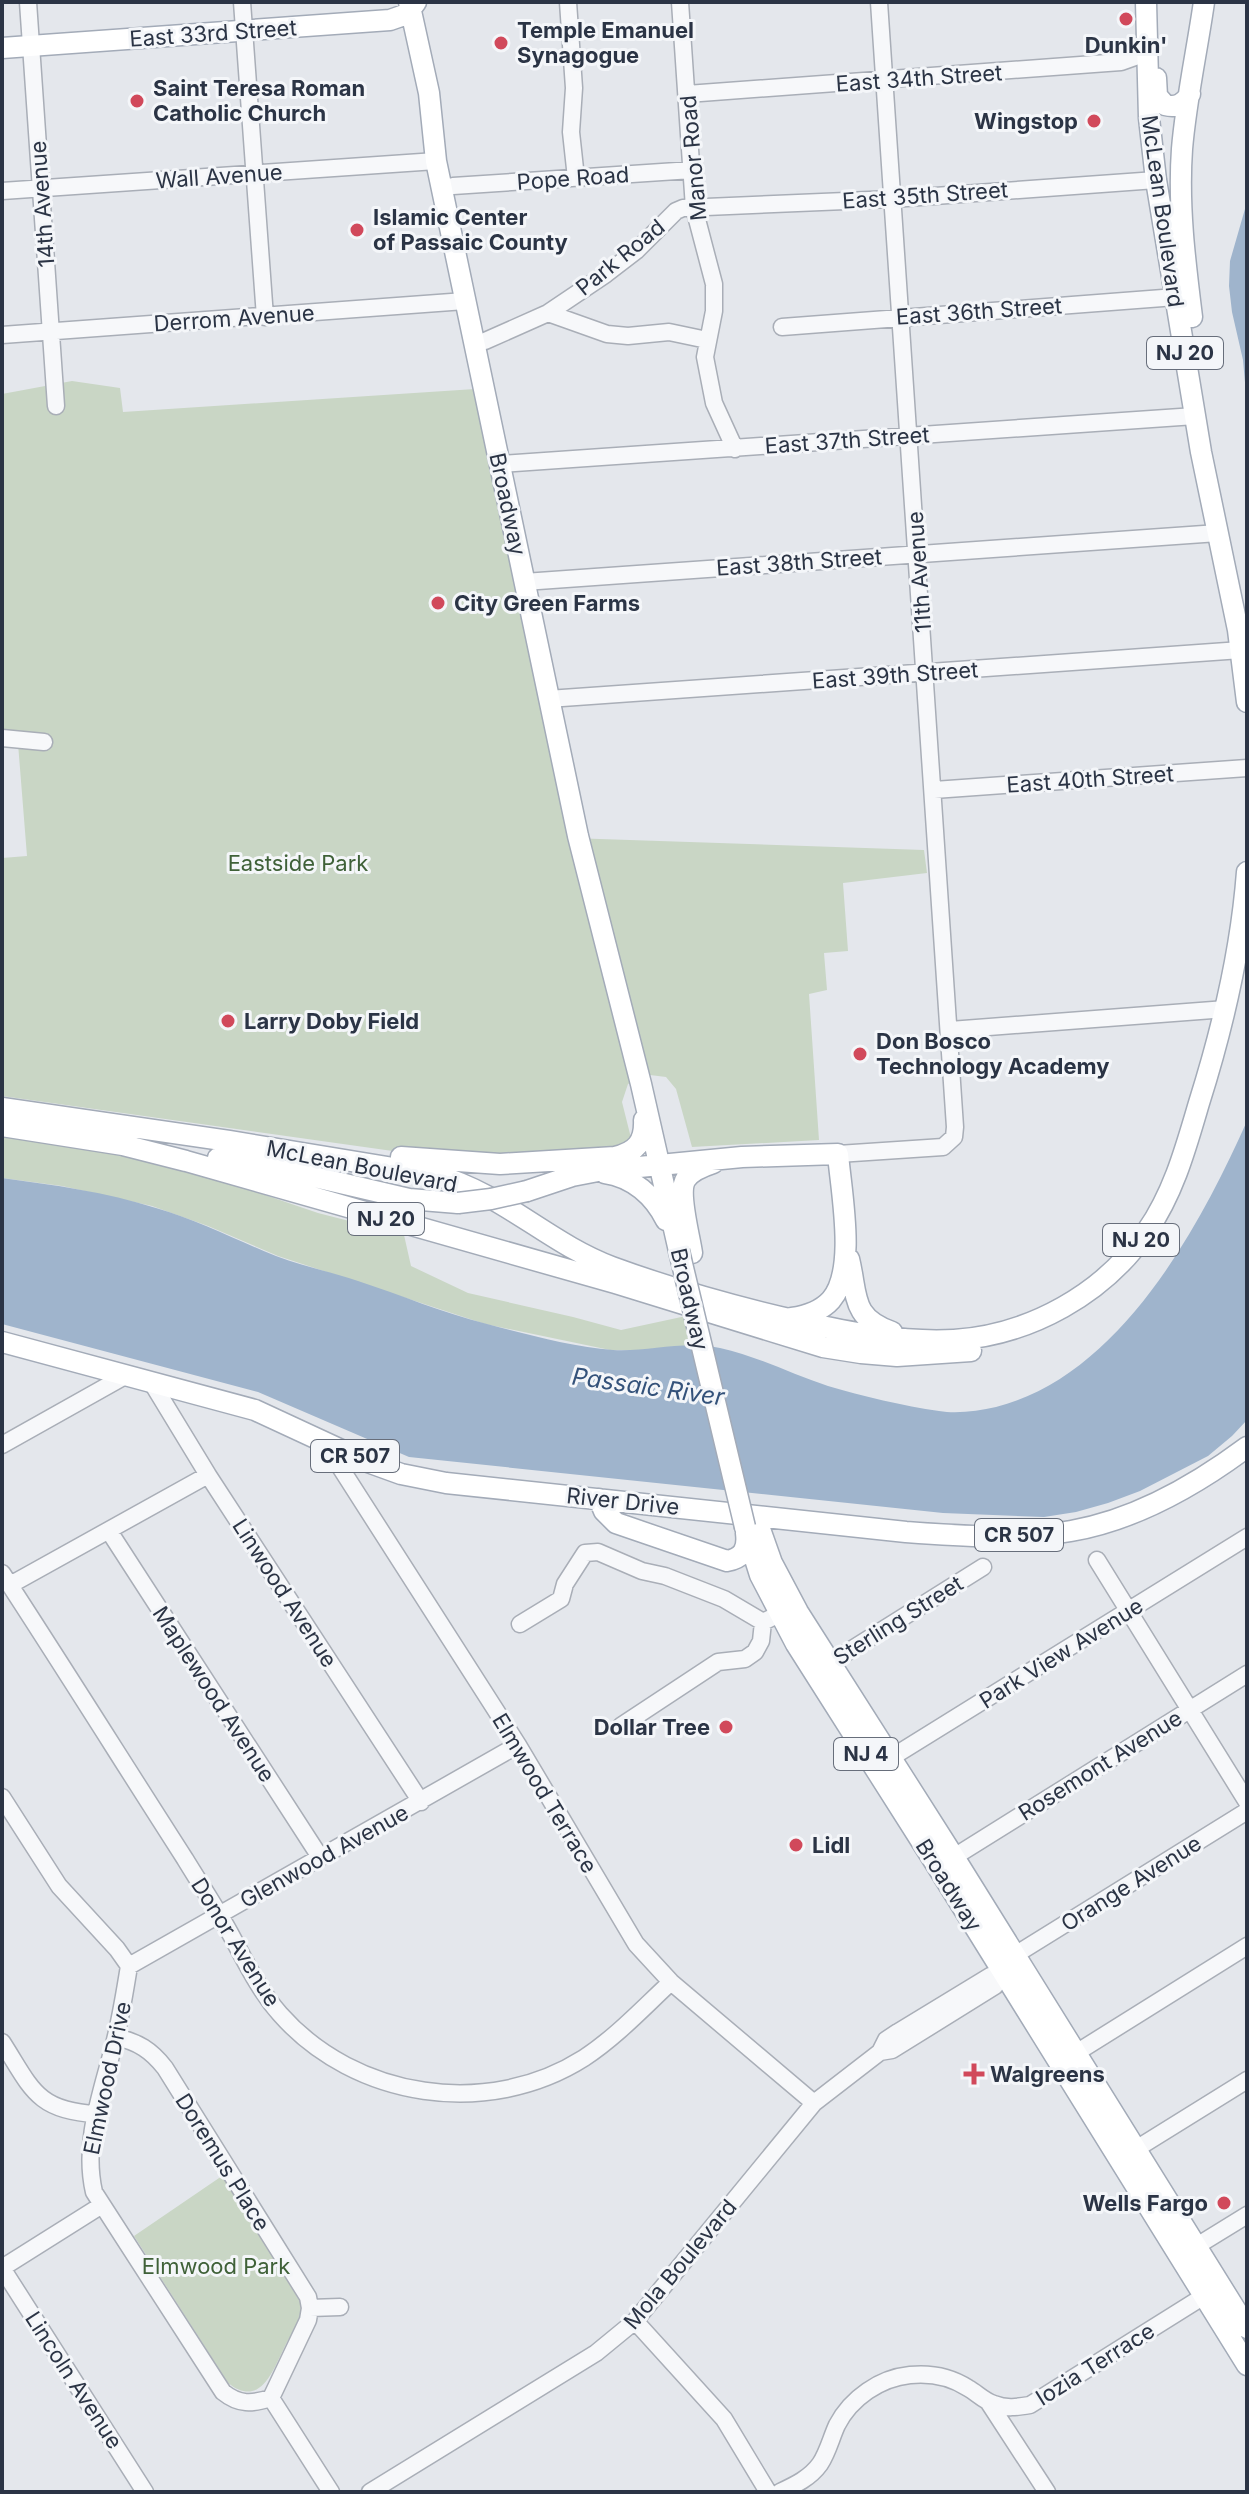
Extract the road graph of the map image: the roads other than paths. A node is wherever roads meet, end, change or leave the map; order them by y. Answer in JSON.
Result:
{"nodes":[{"id":1,"x":28,"y":2,"type":"edge"},
{"id":2,"x":242,"y":2,"type":"edge"},
{"id":3,"x":568,"y":2,"type":"edge"},
{"id":4,"x":680,"y":2,"type":"edge"},
{"id":5,"x":879,"y":2,"type":"edge"},
{"id":6,"x":1146,"y":2,"type":"edge"},
{"id":7,"x":1154,"y":2,"type":"edge"},
{"id":8,"x":1204,"y":2,"type":"edge"},
{"id":9,"x":412,"y":5,"type":"edge"},
{"id":10,"x":244,"y":31,"type":"junction"},
{"id":11,"x":31,"y":46,"type":"junction"},
{"id":12,"x":1146,"y":47,"type":"junction"},
{"id":13,"x":2,"y":48,"type":"edge"},
{"id":14,"x":884,"y":81,"type":"junction"},
{"id":15,"x":687,"y":94,"type":"junction"},
{"id":16,"x":1190,"y":94,"type":"junction"},
{"id":17,"x":432,"y":115,"type":"junction"},
{"id":18,"x":436,"y":161,"type":"junction"},
{"id":19,"x":692,"y":170,"type":"junction"},
{"id":20,"x":255,"y":173,"type":"junction"},
{"id":21,"x":576,"y":178,"type":"junction"},
{"id":22,"x":1156,"y":180,"type":"junction"},
{"id":23,"x":453,"y":186,"type":"junction"},
{"id":24,"x":41,"y":188,"type":"junction"},
{"id":25,"x":2,"y":191,"type":"edge"},
{"id":26,"x":893,"y":199,"type":"junction"},
{"id":27,"x":694,"y":208,"type":"junction"},
{"id":28,"x":1176,"y":297,"type":"junction"},
{"id":29,"x":465,"y":301,"type":"junction"},
{"id":30,"x":548,"y":313,"type":"junction"},
{"id":31,"x":265,"y":317,"type":"junction"},
{"id":32,"x":901,"y":317,"type":"junction"},
{"id":33,"x":782,"y":327,"type":"dead end"},
{"id":34,"x":51,"y":332,"type":"junction"},
{"id":35,"x":2,"y":335,"type":"edge"},
{"id":36,"x":707,"y":340,"type":"junction"},
{"id":37,"x":485,"y":341,"type":"junction"},
{"id":38,"x":56,"y":406,"type":"dead end"},
{"id":39,"x":1195,"y":416,"type":"junction"},
{"id":40,"x":909,"y":436,"type":"junction"},
{"id":41,"x":735,"y":449,"type":"junction"},
{"id":42,"x":506,"y":464,"type":"junction"},
{"id":43,"x":1218,"y":533,"type":"junction"},
{"id":44,"x":917,"y":553,"type":"junction"},
{"id":45,"x":530,"y":581,"type":"junction"},
{"id":46,"x":1247,"y":603,"type":"edge"},
{"id":47,"x":1241,"y":650,"type":"junction"},
{"id":48,"x":926,"y":672,"type":"junction"},
{"id":49,"x":554,"y":699,"type":"junction"},
{"id":50,"x":1247,"y":702,"type":"edge"},
{"id":51,"x":2,"y":738,"type":"edge"},
{"id":52,"x":44,"y":742,"type":"dead end"},
{"id":53,"x":1247,"y":768,"type":"edge"},
{"id":54,"x":934,"y":790,"type":"junction"},
{"id":55,"x":1247,"y":872,"type":"edge"},
{"id":56,"x":1247,"y":970,"type":"edge"},
{"id":57,"x":1226,"y":1009,"type":"junction"},
{"id":58,"x":950,"y":1030,"type":"junction"},
{"id":59,"x":646,"y":1083,"type":"junction"},
{"id":60,"x":2,"y":1108,"type":"edge"},
{"id":61,"x":2,"y":1126,"type":"edge"},
{"id":62,"x":123,"y":1145,"type":"junction"},
{"id":63,"x":264,"y":1147,"type":"junction"},
{"id":64,"x":838,"y":1154,"type":"junction"},
{"id":65,"x":722,"y":1159,"type":"junction"},
{"id":66,"x":664,"y":1164,"type":"junction"},
{"id":67,"x":598,"y":1171,"type":"junction"},
{"id":68,"x":845,"y":1244,"type":"junction"},
{"id":69,"x":686,"y":1252,"type":"junction"},
{"id":70,"x":788,"y":1319,"type":"junction"},
{"id":71,"x":914,"y":1340,"type":"junction"},
{"id":72,"x":2,"y":1342,"type":"edge"},
{"id":73,"x":125,"y":1376,"type":"junction"},
{"id":74,"x":152,"y":1383,"type":"junction"},
{"id":75,"x":324,"y":1442,"type":"junction"},
{"id":76,"x":2,"y":1445,"type":"edge"},
{"id":77,"x":1247,"y":1447,"type":"edge"},
{"id":78,"x":208,"y":1475,"type":"junction"},
{"id":79,"x":599,"y":1499,"type":"junction"},
{"id":80,"x":752,"y":1528,"type":"junction"},
{"id":81,"x":109,"y":1531,"type":"junction"},
{"id":82,"x":1247,"y":1537,"type":"edge"},
{"id":83,"x":721,"y":1559,"type":"junction"},
{"id":84,"x":1097,"y":1560,"type":"dead end"},
{"id":85,"x":983,"y":1567,"type":"dead end"},
{"id":86,"x":6,"y":1579,"type":"edge"},
{"id":87,"x":771,"y":1611,"type":"junction"},
{"id":88,"x":1128,"y":1611,"type":"junction"},
{"id":89,"x":520,"y":1624,"type":"dead end"},
{"id":90,"x":822,"y":1667,"type":"junction"},
{"id":91,"x":1247,"y":1674,"type":"edge"},
{"id":92,"x":1190,"y":1710,"type":"junction"},
{"id":93,"x":621,"y":1726,"type":"dead end"},
{"id":94,"x":518,"y":1745,"type":"junction"},
{"id":95,"x":883,"y":1763,"type":"junction"},
{"id":96,"x":2,"y":1797,"type":"edge"},
{"id":97,"x":421,"y":1802,"type":"junction"},
{"id":98,"x":1247,"y":1802,"type":"edge"},
{"id":99,"x":1247,"y":1811,"type":"edge"},
{"id":100,"x":320,"y":1857,"type":"junction"},
{"id":101,"x":954,"y":1857,"type":"junction"},
{"id":102,"x":220,"y":1915,"type":"junction"},
{"id":103,"x":1247,"y":1946,"type":"edge"},
{"id":104,"x":1015,"y":1955,"type":"junction"},
{"id":105,"x":129,"y":1966,"type":"junction"},
{"id":106,"x":1004,"y":1974,"type":"junction"},
{"id":107,"x":671,"y":1982,"type":"junction"},
{"id":108,"x":116,"y":2037,"type":"junction"},
{"id":109,"x":2,"y":2042,"type":"edge"},
{"id":110,"x":1076,"y":2053,"type":"junction"},
{"id":111,"x":1247,"y":2080,"type":"edge"},
{"id":112,"x":814,"y":2103,"type":"junction"},
{"id":113,"x":96,"y":2114,"type":"junction"},
{"id":114,"x":1136,"y":2149,"type":"junction"},
{"id":115,"x":102,"y":2205,"type":"junction"},
{"id":116,"x":1247,"y":2215,"type":"edge"},
{"id":117,"x":1188,"y":2252,"type":"junction"},
{"id":118,"x":2,"y":2268,"type":"edge"},
{"id":119,"x":1212,"y":2291,"type":"junction"},
{"id":120,"x":340,"y":2307,"type":"dead end"},
{"id":121,"x":310,"y":2308,"type":"junction"},
{"id":122,"x":635,"y":2321,"type":"junction"},
{"id":123,"x":1247,"y":2328,"type":"edge"},
{"id":124,"x":1247,"y":2365,"type":"edge"},
{"id":125,"x":271,"y":2398,"type":"junction"},
{"id":126,"x":989,"y":2403,"type":"junction"},
{"id":127,"x":145,"y":2492,"type":"edge"},
{"id":128,"x":331,"y":2492,"type":"edge"},
{"id":129,"x":370,"y":2492,"type":"edge"},
{"id":130,"x":768,"y":2492,"type":"edge"},
{"id":131,"x":780,"y":2492,"type":"edge"},
{"id":132,"x":1047,"y":2492,"type":"edge"}],
"edges":[{"from":1,"to":11,"type":"street","name":"14th Avenue"},
{"from":2,"to":10,"type":"street"},
{"from":3,"to":21,"type":"street"},
{"from":4,"to":15,"type":"street","name":"Manor Road"},
{"from":5,"to":14,"type":"street","name":"11th Avenue"},
{"from":6,"to":12,"type":"main road","name":"McLean Boulevard","number":"NJ 20"},
{"from":7,"to":16,"type":"main road"},
{"from":8,"to":16,"type":"main road","name":"McLean Boulevard","number":"NJ 20"},
{"from":9,"to":10,"type":"main road","name":"East 33rd Street"},
{"from":9,"to":17,"type":"main road","name":"Broadway"},
{"from":10,"to":11,"type":"main road","name":"East 33rd Street"},
{"from":10,"to":20,"type":"street"},
{"from":11,"to":13,"type":"main road","name":"East 33rd Street"},
{"from":11,"to":24,"type":"street","name":"14th Avenue"},
{"from":12,"to":14,"type":"street","name":"East 34th Street"},
{"from":12,"to":22,"type":"main road","name":"McLean Boulevard","number":"NJ 20"},
{"from":14,"to":15,"type":"street","name":"East 34th Street"},
{"from":14,"to":26,"type":"street","name":"11th Avenue"},
{"from":15,"to":19,"type":"street","name":"Manor Road"},
{"from":16,"to":46,"type":"main road","name":"McLean Boulevard","number":"NJ 20"},
{"from":17,"to":18,"type":"main road","name":"Broadway"},
{"from":17,"to":23,"type":"main road","name":"Broadway"},
{"from":18,"to":20,"type":"street","name":"Wall Avenue"},
{"from":18,"to":29,"type":"main road","name":"Broadway"},
{"from":19,"to":21,"type":"street","name":"Pope Road"},
{"from":19,"to":27,"type":"street","name":"Manor Road"},
{"from":20,"to":24,"type":"street","name":"Wall Avenue"},
{"from":20,"to":31,"type":"street"},
{"from":21,"to":23,"type":"street","name":"Pope Road"},
{"from":22,"to":26,"type":"street","name":"East 35th Street"},
{"from":22,"to":28,"type":"main road","name":"McLean Boulevard","number":"NJ 20"},
{"from":23,"to":37,"type":"main road","name":"Broadway"},
{"from":24,"to":25,"type":"street","name":"Wall Avenue"},
{"from":24,"to":34,"type":"street","name":"14th Avenue"},
{"from":26,"to":27,"type":"street","name":"East 35th Street"},
{"from":26,"to":32,"type":"street","name":"11th Avenue"},
{"from":27,"to":30,"type":"street","name":"Park Road"},
{"from":27,"to":36,"type":"street","name":"Manor Road"},
{"from":28,"to":32,"type":"street","name":"East 36th Street"},
{"from":28,"to":39,"type":"main road","name":"McLean Boulevard","number":"NJ 20"},
{"from":29,"to":31,"type":"street","name":"Derrom Avenue"},
{"from":29,"to":42,"type":"main road","name":"Broadway"},
{"from":30,"to":36,"type":"street"},
{"from":30,"to":37,"type":"street","name":"Park Road"},
{"from":31,"to":34,"type":"street","name":"Derrom Avenue"},
{"from":32,"to":33,"type":"street","name":"East 36th Street"},
{"from":32,"to":40,"type":"street","name":"11th Avenue"},
{"from":34,"to":35,"type":"street","name":"Derrom Avenue"},
{"from":34,"to":38,"type":"street","name":"14th Avenue"},
{"from":36,"to":41,"type":"street","name":"Manor Road"},
{"from":37,"to":42,"type":"main road","name":"Broadway"},
{"from":39,"to":40,"type":"street","name":"East 37th Street"},
{"from":39,"to":43,"type":"main road","name":"McLean Boulevard","number":"NJ 20"},
{"from":40,"to":41,"type":"street","name":"East 37th Street"},
{"from":40,"to":44,"type":"street","name":"11th Avenue"},
{"from":41,"to":42,"type":"street","name":"East 37th Street"},
{"from":42,"to":45,"type":"main road","name":"Broadway"},
{"from":43,"to":44,"type":"street","name":"East 38th Street"},
{"from":43,"to":47,"type":"main road","name":"McLean Boulevard","number":"NJ 20"},
{"from":44,"to":45,"type":"street","name":"East 38th Street"},
{"from":44,"to":48,"type":"street","name":"11th Avenue"},
{"from":45,"to":49,"type":"main road","name":"Broadway"},
{"from":47,"to":48,"type":"street","name":"East 39th Street"},
{"from":47,"to":50,"type":"main road","name":"McLean Boulevard","number":"NJ 20"},
{"from":48,"to":49,"type":"street","name":"East 39th Street"},
{"from":48,"to":54,"type":"street","name":"11th Avenue"},
{"from":49,"to":59,"type":"main road","name":"Broadway"},
{"from":51,"to":52,"type":"street"},
{"from":53,"to":54,"type":"street","name":"East 40th Street"},
{"from":54,"to":58,"type":"street","name":"11th Avenue"},
{"from":55,"to":57,"type":"main road","name":"McLean Boulevard","number":"NJ 20"},
{"from":56,"to":62,"type":"main road","name":"McLean Boulevard","number":"NJ 20"},
{"from":57,"to":58,"type":"street"},
{"from":57,"to":71,"type":"main road","name":"McLean Boulevard","number":"NJ 20"},
{"from":58,"to":64,"type":"street","name":"11th Avenue"},
{"from":59,"to":63,"type":"main road"},
{"from":59,"to":66,"type":"main road","name":"Broadway","number":"NJ 4"},
{"from":60,"to":63,"type":"main road","name":"McLean Boulevard","number":"NJ 20"},
{"from":61,"to":62,"type":"main road","name":"McLean Boulevard","number":"NJ 20"},
{"from":62,"to":67,"type":"main road","bridge":true},
{"from":63,"to":70,"type":"main road","name":"McLean Boulevard","number":"NJ 20"},
{"from":64,"to":65,"type":"main road"},
{"from":64,"to":68,"type":"main road"},
{"from":65,"to":66,"type":"main road"},
{"from":65,"to":69,"type":"main road"},
{"from":66,"to":67,"type":"main road"},
{"from":66,"to":69,"type":"main road","name":"Broadway","number":"NJ 4"},
{"from":67,"to":69,"type":"main road"},
{"from":68,"to":70,"type":"main road"},
{"from":68,"to":71,"type":"main road"},
{"from":69,"to":80,"type":"main road","name":"Broadway","number":"NJ 4"},
{"from":70,"to":71,"type":"main road","name":"McLean Boulevard","number":"NJ 20"},
{"from":72,"to":73,"type":"main road","name":"River Drive","number":"CR 507"},
{"from":73,"to":74,"type":"main road","name":"River Drive","number":"CR 507"},
{"from":73,"to":76,"type":"street"},
{"from":74,"to":75,"type":"main road","name":"River Drive","number":"CR 507"},
{"from":74,"to":78,"type":"street","name":"Linwood Avenue"},
{"from":75,"to":79,"type":"main road","name":"River Drive","number":"CR 507"},
{"from":75,"to":94,"type":"street","name":"Elmwood Terrace"},
{"from":77,"to":79,"type":"main road","name":"River Drive","number":"CR 507"},
{"from":78,"to":81,"type":"street"},
{"from":78,"to":97,"type":"street","name":"Linwood Avenue"},
{"from":79,"to":83,"type":"main road"},
{"from":80,"to":83,"type":"main road"},
{"from":80,"to":87,"type":"main road","name":"Broadway","number":"NJ 4"},
{"from":80,"to":90,"type":"main road","name":"Broadway","number":"NJ 4"},
{"from":81,"to":86,"type":"street"},
{"from":81,"to":100,"type":"street","name":"Maplewood Avenue"},
{"from":82,"to":88,"type":"street","name":"Park View Avenue"},
{"from":83,"to":87,"type":"main road"},
{"from":84,"to":88,"type":"street"},
{"from":85,"to":90,"type":"street","name":"Sterling Street"},
{"from":86,"to":102,"type":"street","name":"Donor Avenue"},
{"from":87,"to":89,"type":"street"},
{"from":87,"to":90,"type":"main road","name":"Broadway","number":"NJ 4"},
{"from":87,"to":93,"type":"street"},
{"from":88,"to":92,"type":"street"},
{"from":88,"to":95,"type":"street","name":"Park View Avenue"},
{"from":90,"to":95,"type":"main road","name":"Broadway","number":"NJ 4"},
{"from":91,"to":92,"type":"street","name":"Rosemont Avenue"},
{"from":92,"to":98,"type":"street"},
{"from":92,"to":101,"type":"street","name":"Rosemont Avenue"},
{"from":94,"to":97,"type":"street","name":"Glenwood Avenue"},
{"from":94,"to":107,"type":"street","name":"Elmwood Terrace"},
{"from":95,"to":101,"type":"main road","name":"Broadway","number":"NJ 4"},
{"from":95,"to":106,"type":"main road","name":"Broadway","number":"NJ 4"},
{"from":96,"to":105,"type":"street"},
{"from":97,"to":100,"type":"street","name":"Glenwood Avenue"},
{"from":99,"to":104,"type":"street","name":"Orange Avenue"},
{"from":100,"to":102,"type":"street","name":"Glenwood Avenue"},
{"from":101,"to":104,"type":"main road","name":"Broadway","number":"NJ 4"},
{"from":102,"to":105,"type":"street","name":"Glenwood Avenue"},
{"from":102,"to":107,"type":"street","name":"Donor Avenue"},
{"from":103,"to":110,"type":"street"},
{"from":104,"to":106,"type":"street"},
{"from":104,"to":110,"type":"main road","name":"Broadway","number":"NJ 4"},
{"from":105,"to":108,"type":"street","name":"Elmwood Drive"},
{"from":106,"to":112,"type":"street","name":"Mola Boulevard"},
{"from":106,"to":117,"type":"main road","name":"Broadway","number":"NJ 4"},
{"from":107,"to":112,"type":"street","name":"Elmwood Terrace"},
{"from":108,"to":113,"type":"street","name":"Elmwood Drive"},
{"from":108,"to":121,"type":"street","name":"Doremus Place"},
{"from":109,"to":113,"type":"street"},
{"from":110,"to":114,"type":"main road","name":"Broadway","number":"NJ 4"},
{"from":111,"to":114,"type":"street"},
{"from":112,"to":122,"type":"street","name":"Mola Boulevard"},
{"from":113,"to":115,"type":"street","name":"Elmwood Drive"},
{"from":114,"to":117,"type":"main road","name":"Broadway","number":"NJ 4"},
{"from":115,"to":118,"type":"street"},
{"from":115,"to":125,"type":"street","name":"Elmwood Drive"},
{"from":116,"to":117,"type":"street"},
{"from":117,"to":119,"type":"main road","name":"Broadway","number":"NJ 4"},
{"from":118,"to":127,"type":"street","name":"Lincoln Avenue"},
{"from":119,"to":123,"type":"main road","name":"Broadway","number":"NJ 4"},
{"from":119,"to":124,"type":"main road","name":"Broadway","number":"NJ 4"},
{"from":119,"to":126,"type":"street","name":"Iozia Terrace"},
{"from":120,"to":121,"type":"street"},
{"from":121,"to":125,"type":"street"},
{"from":122,"to":129,"type":"street","name":"Mola Boulevard"},
{"from":122,"to":130,"type":"street"},
{"from":125,"to":128,"type":"street"},
{"from":126,"to":131,"type":"street","name":"Iozia Terrace"},
{"from":126,"to":132,"type":"street"}]}
